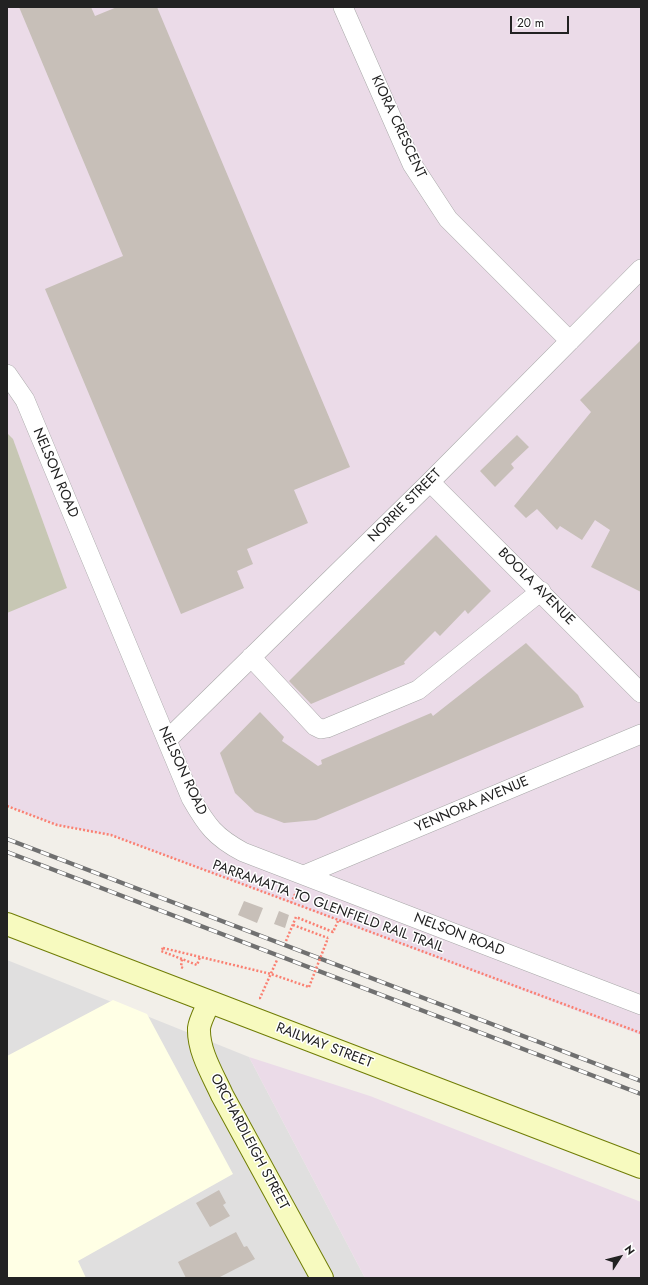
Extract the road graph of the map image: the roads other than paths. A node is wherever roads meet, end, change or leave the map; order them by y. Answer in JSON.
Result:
{"nodes":[{"id":1,"x":343,"y":7,"type":"edge"},
{"id":2,"x":641,"y":269,"type":"edge"},
{"id":3,"x":570,"y":341,"type":"junction"},
{"id":4,"x":7,"y":374,"type":"edge"},
{"id":5,"x":430,"y":482,"type":"junction"},
{"id":6,"x":541,"y":591,"type":"junction"},
{"id":7,"x":251,"y":657,"type":"junction"},
{"id":8,"x":641,"y":693,"type":"edge"},
{"id":9,"x":641,"y":734,"type":"edge"},
{"id":10,"x":167,"y":740,"type":"junction"},
{"id":11,"x":304,"y":875,"type":"junction"},
{"id":12,"x":7,"y":924,"type":"edge"},
{"id":13,"x":209,"y":1002,"type":"junction"},
{"id":14,"x":641,"y":1005,"type":"edge"},
{"id":15,"x":641,"y":1167,"type":"edge"},
{"id":16,"x":322,"y":1278,"type":"edge"}],
"edges":[{"from":1,"to":3,"type":"street","name":"KIORA CRESCENT"},
{"from":2,"to":3,"type":"street","name":"NORRIE STREET"},
{"from":3,"to":5,"type":"street","name":"NORRIE STREET"},
{"from":4,"to":10,"type":"street","name":"NELSON ROAD"},
{"from":5,"to":6,"type":"street","name":"BOOLA AVENUE"},
{"from":5,"to":7,"type":"street","name":"NORRIE STREET"},
{"from":6,"to":7,"type":"street"},
{"from":6,"to":8,"type":"street","name":"BOOLA AVENUE"},
{"from":7,"to":10,"type":"street","name":"NORRIE STREET"},
{"from":9,"to":11,"type":"street","name":"YENNORA AVENUE"},
{"from":10,"to":11,"type":"street","name":"NELSON ROAD"},
{"from":11,"to":14,"type":"street","name":"NELSON ROAD"},
{"from":12,"to":13,"type":"main road","name":"RAILWAY STREET"},
{"from":13,"to":15,"type":"main road","name":"RAILWAY STREET"},
{"from":13,"to":16,"type":"main road","name":"ORCHARDLEIGH STREET"}]}
